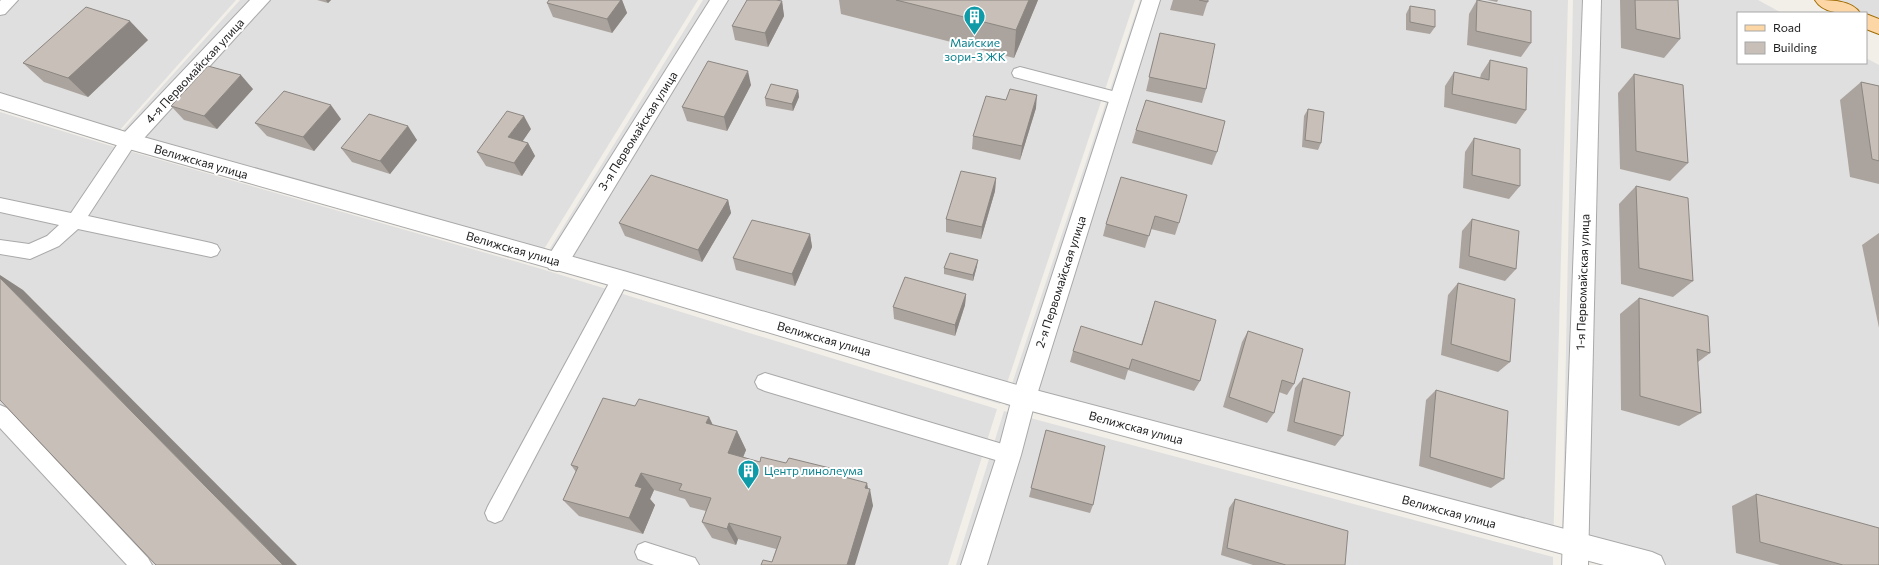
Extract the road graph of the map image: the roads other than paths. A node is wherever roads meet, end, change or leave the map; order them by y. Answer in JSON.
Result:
{"nodes":[{"id":1,"x":11,"y":0,"type":"edge"},
{"id":2,"x":261,"y":0,"type":"edge"},
{"id":3,"x":719,"y":0,"type":"edge"},
{"id":4,"x":1151,"y":0,"type":"edge"},
{"id":5,"x":1592,"y":0,"type":"edge"},
{"id":6,"x":1824,"y":0,"type":"edge"},
{"id":7,"x":0,"y":10,"type":"edge"},
{"id":8,"x":1849,"y":12,"type":"edge"},
{"id":9,"x":1867,"y":21,"type":"edge"},
{"id":10,"x":1879,"y":27,"type":"edge"},
{"id":11,"x":1020,"y":73,"type":"dead end"},
{"id":12,"x":1120,"y":98,"type":"junction"},
{"id":13,"x":0,"y":101,"type":"edge"},
{"id":14,"x":129,"y":141,"type":"junction"},
{"id":15,"x":0,"y":205,"type":"edge"},
{"id":16,"x":75,"y":221,"type":"junction"},
{"id":17,"x":0,"y":246,"type":"edge"},
{"id":18,"x":211,"y":250,"type":"dead end"},
{"id":19,"x":557,"y":262,"type":"junction"},
{"id":20,"x":620,"y":279,"type":"junction"},
{"id":21,"x":765,"y":382,"type":"dead end"},
{"id":22,"x":1024,"y":398,"type":"junction"},
{"id":23,"x":0,"y":414,"type":"edge"},
{"id":24,"x":1009,"y":455,"type":"junction"},
{"id":25,"x":495,"y":513,"type":"dead end"},
{"id":26,"x":646,"y":552,"type":"dead end"},
{"id":27,"x":1575,"y":555,"type":"edge"},
{"id":28,"x":142,"y":565,"type":"edge"},
{"id":29,"x":688,"y":565,"type":"edge"},
{"id":30,"x":974,"y":565,"type":"edge"},
{"id":31,"x":1652,"y":565,"type":"edge"}],
"edges":[{"from":1,"to":7,"type":"lane"},
{"from":2,"to":14,"type":"street","name":"4-я Первомайская улица"},
{"from":3,"to":19,"type":"street","name":"3-я Первомайская улица"},
{"from":4,"to":12,"type":"street","name":"2-я Первомайская улица"},
{"from":5,"to":27,"type":"street","name":"1-я Первомайская улица"},
{"from":6,"to":8,"type":"main road"},
{"from":9,"to":10,"type":"main road"},
{"from":11,"to":12,"type":"lane"},
{"from":12,"to":22,"type":"street","name":"2-я Первомайская улица"},
{"from":13,"to":14,"type":"street","name":"Велижская улица"},
{"from":14,"to":16,"type":"lane"},
{"from":14,"to":19,"type":"street","name":"Велижская улица"},
{"from":15,"to":16,"type":"lane"},
{"from":16,"to":17,"type":"lane"},
{"from":16,"to":18,"type":"lane"},
{"from":19,"to":20,"type":"street","name":"Велижская улица"},
{"from":20,"to":22,"type":"street","name":"Велижская улица"},
{"from":20,"to":25,"type":"lane"},
{"from":21,"to":24,"type":"lane"},
{"from":22,"to":24,"type":"street","name":"2-я Первомайская улица"},
{"from":22,"to":27,"type":"street","name":"Велижская улица"},
{"from":23,"to":28,"type":"lane"},
{"from":24,"to":30,"type":"street","name":"2-я Первомайская улица"},
{"from":26,"to":29,"type":"lane"},
{"from":27,"to":31,"type":"street","name":"Велижская улица"}]}
